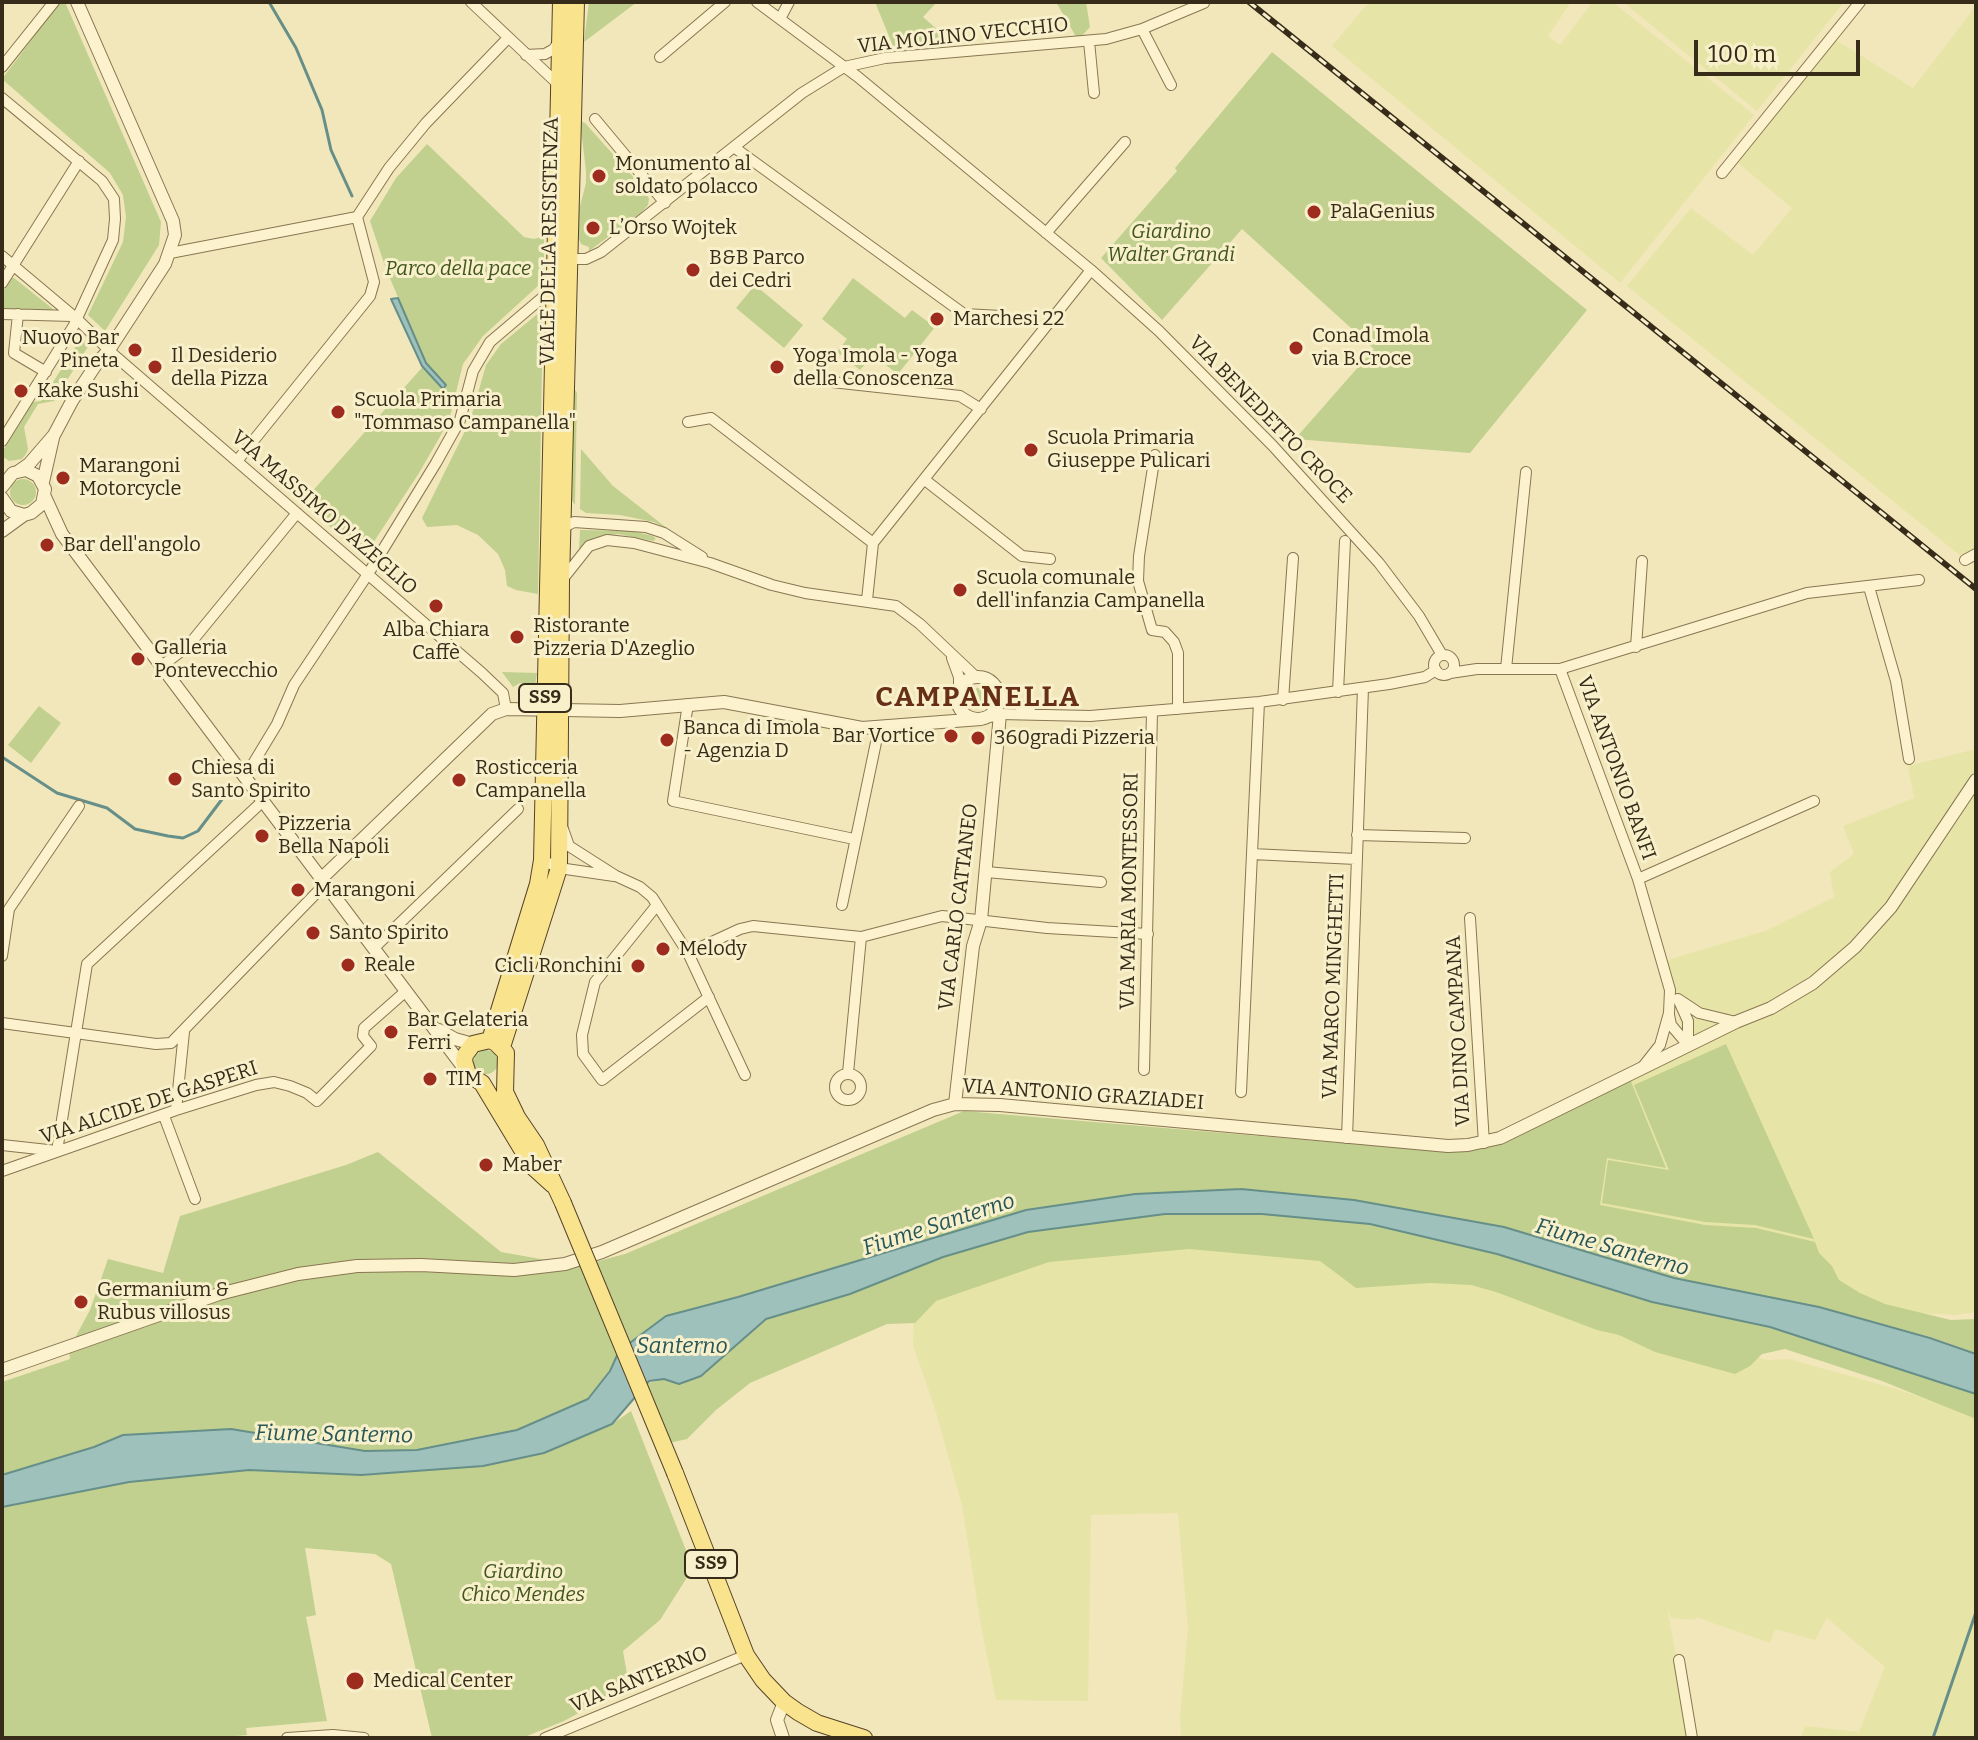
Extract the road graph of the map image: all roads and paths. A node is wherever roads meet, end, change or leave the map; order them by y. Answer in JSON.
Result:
{"nodes":[{"id":1,"x":54,"y":2,"type":"edge"},
{"id":2,"x":77,"y":2,"type":"edge"},
{"id":3,"x":471,"y":2,"type":"edge"},
{"id":4,"x":561,"y":2,"type":"edge"},
{"id":5,"x":576,"y":2,"type":"edge"},
{"id":6,"x":725,"y":2,"type":"edge"},
{"id":7,"x":757,"y":2,"type":"edge"},
{"id":8,"x":789,"y":2,"type":"edge"},
{"id":9,"x":1860,"y":2,"type":"edge"},
{"id":10,"x":1204,"y":3,"type":"edge"},
{"id":11,"x":780,"y":19,"type":"junction"},
{"id":12,"x":1142,"y":29,"type":"junction"},
{"id":13,"x":508,"y":38,"type":"junction"},
{"id":14,"x":560,"y":40,"type":"junction"},
{"id":15,"x":1089,"y":41,"type":"junction"},
{"id":16,"x":526,"y":55,"type":"junction"},
{"id":17,"x":660,"y":57,"type":"dead end"},
{"id":18,"x":2,"y":67,"type":"edge"},
{"id":19,"x":844,"y":67,"type":"junction"},
{"id":20,"x":559,"y":85,"type":"junction"},
{"id":21,"x":1171,"y":85,"type":"dead end"},
{"id":22,"x":1094,"y":93,"type":"dead end"},
{"id":23,"x":2,"y":98,"type":"edge"},
{"id":24,"x":595,"y":119,"type":"dead end"},
{"id":25,"x":1125,"y":142,"type":"dead end"},
{"id":26,"x":735,"y":148,"type":"junction"},
{"id":27,"x":79,"y":161,"type":"junction"},
{"id":28,"x":1722,"y":173,"type":"dead end"},
{"id":29,"x":665,"y":203,"type":"junction"},
{"id":30,"x":357,"y":217,"type":"junction"},
{"id":31,"x":1046,"y":233,"type":"junction"},
{"id":32,"x":170,"y":253,"type":"junction"},
{"id":33,"x":2,"y":256,"type":"edge"},
{"id":34,"x":569,"y":259,"type":"junction"},
{"id":35,"x":13,"y":265,"type":"junction"},
{"id":36,"x":1091,"y":270,"type":"junction"},
{"id":37,"x":2,"y":283,"type":"edge"},
{"id":38,"x":555,"y":293,"type":"junction"},
{"id":39,"x":2,"y":314,"type":"edge"},
{"id":40,"x":18,"y":314,"type":"junction"},
{"id":41,"x":1001,"y":316,"type":"dead end"},
{"id":42,"x":75,"y":318,"type":"junction"},
{"id":43,"x":109,"y":350,"type":"junction"},
{"id":44,"x":46,"y":372,"type":"junction"},
{"id":45,"x":832,"y":382,"type":"dead end"},
{"id":46,"x":981,"y":409,"type":"junction"},
{"id":47,"x":688,"y":422,"type":"dead end"},
{"id":48,"x":54,"y":435,"type":"junction"},
{"id":49,"x":2,"y":441,"type":"edge"},
{"id":50,"x":1155,"y":455,"type":"dead end"},
{"id":51,"x":237,"y":461,"type":"junction"},
{"id":52,"x":12,"y":471,"type":"edge"},
{"id":53,"x":1526,"y":472,"type":"dead end"},
{"id":54,"x":925,"y":480,"type":"junction"},
{"id":55,"x":43,"y":482,"type":"junction"},
{"id":56,"x":2,"y":487,"type":"edge"},
{"id":57,"x":45,"y":497,"type":"junction"},
{"id":58,"x":2,"y":500,"type":"edge"},
{"id":59,"x":297,"y":513,"type":"junction"},
{"id":60,"x":28,"y":514,"type":"junction"},
{"id":61,"x":562,"y":529,"type":"junction"},
{"id":62,"x":2,"y":531,"type":"edge"},
{"id":63,"x":62,"y":534,"type":"junction"},
{"id":64,"x":1345,"y":541,"type":"dead end"},
{"id":65,"x":873,"y":543,"type":"junction"},
{"id":66,"x":1293,"y":558,"type":"dead end"},
{"id":67,"x":1050,"y":559,"type":"dead end"},
{"id":68,"x":1642,"y":561,"type":"dead end"},
{"id":69,"x":710,"y":563,"type":"junction"},
{"id":70,"x":368,"y":574,"type":"junction"},
{"id":71,"x":1919,"y":580,"type":"dead end"},
{"id":72,"x":561,"y":581,"type":"junction"},
{"id":73,"x":1869,"y":587,"type":"junction"},
{"id":74,"x":867,"y":600,"type":"junction"},
{"id":75,"x":1636,"y":647,"type":"junction"},
{"id":76,"x":1442,"y":655,"type":"junction"},
{"id":77,"x":951,"y":656,"type":"junction"},
{"id":78,"x":163,"y":665,"type":"junction"},
{"id":79,"x":1452,"y":668,"type":"junction"},
{"id":80,"x":1506,"y":669,"type":"junction"},
{"id":81,"x":1560,"y":669,"type":"junction"},
{"id":82,"x":1436,"y":670,"type":"junction"},
{"id":83,"x":976,"y":677,"type":"junction"},
{"id":84,"x":1363,"y":688,"type":"junction"},
{"id":85,"x":1338,"y":692,"type":"junction"},
{"id":86,"x":958,"y":693,"type":"junction"},
{"id":87,"x":998,"y":694,"type":"junction"},
{"id":88,"x":1283,"y":700,"type":"junction"},
{"id":89,"x":1259,"y":702,"type":"junction"},
{"id":90,"x":688,"y":704,"type":"junction"},
{"id":91,"x":552,"y":708,"type":"junction"},
{"id":92,"x":506,"y":709,"type":"junction"},
{"id":93,"x":1178,"y":709,"type":"junction"},
{"id":94,"x":1152,"y":712,"type":"junction"},
{"id":95,"x":1039,"y":715,"type":"junction"},
{"id":96,"x":990,"y":716,"type":"junction"},
{"id":97,"x":928,"y":724,"type":"junction"},
{"id":98,"x":879,"y":728,"type":"junction"},
{"id":99,"x":1909,"y":759,"type":"dead end"},
{"id":100,"x":245,"y":777,"type":"junction"},
{"id":101,"x":1976,"y":780,"type":"edge"},
{"id":102,"x":263,"y":801,"type":"junction"},
{"id":103,"x":1814,"y":801,"type":"dead end"},
{"id":104,"x":79,"y":806,"type":"dead end"},
{"id":105,"x":518,"y":809,"type":"dead end"},
{"id":106,"x":559,"y":816,"type":"junction"},
{"id":107,"x":1357,"y":835,"type":"junction"},
{"id":108,"x":1465,"y":838,"type":"dead end"},
{"id":109,"x":854,"y":839,"type":"junction"},
{"id":110,"x":1252,"y":854,"type":"junction"},
{"id":111,"x":1356,"y":859,"type":"junction"},
{"id":112,"x":593,"y":861,"type":"junction"},
{"id":113,"x":553,"y":862,"type":"junction"},
{"id":114,"x":986,"y":872,"type":"junction"},
{"id":115,"x":616,"y":876,"type":"junction"},
{"id":116,"x":1638,"y":879,"type":"junction"},
{"id":117,"x":324,"y":880,"type":"junction"},
{"id":118,"x":1101,"y":882,"type":"dead end"},
{"id":119,"x":657,"y":905,"type":"junction"},
{"id":120,"x":842,"y":905,"type":"dead end"},
{"id":121,"x":6,"y":908,"type":"edge"},
{"id":122,"x":1470,"y":918,"type":"dead end"},
{"id":123,"x":981,"y":920,"type":"junction"},
{"id":124,"x":1148,"y":934,"type":"junction"},
{"id":125,"x":861,"y":937,"type":"junction"},
{"id":126,"x":374,"y":948,"type":"junction"},
{"id":127,"x":688,"y":953,"type":"junction"},
{"id":128,"x":2,"y":956,"type":"edge"},
{"id":129,"x":1670,"y":990,"type":"junction"},
{"id":130,"x":406,"y":991,"type":"junction"},
{"id":131,"x":709,"y":997,"type":"junction"},
{"id":132,"x":1678,"y":999,"type":"junction"},
{"id":133,"x":1669,"y":1013,"type":"junction"},
{"id":134,"x":1736,"y":1022,"type":"junction"},
{"id":135,"x":2,"y":1023,"type":"edge"},
{"id":136,"x":433,"y":1027,"type":"junction"},
{"id":137,"x":184,"y":1032,"type":"junction"},
{"id":138,"x":77,"y":1033,"type":"junction"},
{"id":139,"x":488,"y":1044,"type":"junction"},
{"id":140,"x":1688,"y":1045,"type":"junction"},
{"id":141,"x":507,"y":1065,"type":"junction"},
{"id":142,"x":1640,"y":1069,"type":"junction"},
{"id":143,"x":1144,"y":1070,"type":"dead end"},
{"id":144,"x":848,"y":1073,"type":"dead end"},
{"id":145,"x":745,"y":1075,"type":"dead end"},
{"id":146,"x":475,"y":1078,"type":"junction"},
{"id":147,"x":1241,"y":1092,"type":"dead end"},
{"id":148,"x":955,"y":1104,"type":"junction"},
{"id":149,"x":176,"y":1110,"type":"junction"},
{"id":150,"x":164,"y":1116,"type":"junction"},
{"id":151,"x":509,"y":1127,"type":"junction"},
{"id":152,"x":1347,"y":1138,"type":"junction"},
{"id":153,"x":1484,"y":1143,"type":"junction"},
{"id":154,"x":2,"y":1145,"type":"edge"},
{"id":155,"x":536,"y":1145,"type":"junction"},
{"id":156,"x":57,"y":1151,"type":"junction"},
{"id":157,"x":2,"y":1171,"type":"edge"},
{"id":158,"x":553,"y":1185,"type":"junction"},
{"id":159,"x":195,"y":1199,"type":"dead end"},
{"id":160,"x":2,"y":1370,"type":"edge"},
{"id":161,"x":746,"y":1655,"type":"junction"},
{"id":162,"x":1679,"y":1660,"type":"dead end"},
{"id":163,"x":784,"y":1702,"type":"junction"},
{"id":164,"x":287,"y":1738,"type":"edge"},
{"id":165,"x":364,"y":1738,"type":"edge"},
{"id":166,"x":545,"y":1738,"type":"edge"},
{"id":167,"x":783,"y":1738,"type":"edge"},
{"id":168,"x":864,"y":1738,"type":"edge"},
{"id":169,"x":1692,"y":1738,"type":"edge"}],
"edges":[{"from":1,"to":18,"type":"street"},
{"from":2,"to":32,"type":"street"},
{"from":3,"to":13,"type":"street"},
{"from":4,"to":14,"type":"main road","name":"VIALE DELLA RESISTENZA","number":"SS9"},
{"from":5,"to":34,"type":"main road","name":"VIALE DELLA RESISTENZA","number":"SS9"},
{"from":6,"to":17,"type":"street"},
{"from":7,"to":11,"type":"street","name":"VIA BENEDETTO CROCE"},
{"from":8,"to":11,"type":"street"},
{"from":9,"to":28,"type":"street"},
{"from":10,"to":12,"type":"street","name":"VIA MOLINO VECCHIO"},
{"from":11,"to":19,"type":"street","name":"VIA BENEDETTO CROCE"},
{"from":12,"to":15,"type":"street","name":"VIA MOLINO VECCHIO"},
{"from":12,"to":21,"type":"street"},
{"from":13,"to":16,"type":"street"},
{"from":13,"to":30,"type":"street"},
{"from":14,"to":16,"type":"street"},
{"from":14,"to":20,"type":"main road","name":"VIALE DELLA RESISTENZA","number":"SS9"},
{"from":15,"to":19,"type":"street","name":"VIA MOLINO VECCHIO"},
{"from":15,"to":22,"type":"street","name":"VIA MOLINO VECCHIO"},
{"from":16,"to":20,"type":"street"},
{"from":19,"to":26,"type":"street","name":"VIA MOLINO VECCHIO"},
{"from":19,"to":31,"type":"street","name":"VIA BENEDETTO CROCE"},
{"from":20,"to":38,"type":"main road","name":"VIALE DELLA RESISTENZA","number":"SS9"},
{"from":23,"to":27,"type":"street"},
{"from":24,"to":29,"type":"street"},
{"from":25,"to":31,"type":"street"},
{"from":26,"to":29,"type":"street","name":"VIA MOLINO VECCHIO"},
{"from":26,"to":41,"type":"street"},
{"from":27,"to":35,"type":"street"},
{"from":27,"to":42,"type":"street"},
{"from":29,"to":34,"type":"street","name":"VIA MOLINO VECCHIO"},
{"from":30,"to":32,"type":"street"},
{"from":30,"to":51,"type":"street"},
{"from":31,"to":36,"type":"street","name":"VIA BENEDETTO CROCE"},
{"from":32,"to":43,"type":"street"},
{"from":33,"to":35,"type":"street","name":"VIA MASSIMO D'AZEGLIO"},
{"from":34,"to":61,"type":"main road","name":"VIALE DELLA RESISTENZA","number":"SS9"},
{"from":35,"to":37,"type":"street"},
{"from":35,"to":42,"type":"street","name":"VIA MASSIMO D'AZEGLIO"},
{"from":36,"to":46,"type":"street"},
{"from":36,"to":76,"type":"street","name":"VIA BENEDETTO CROCE"},
{"from":38,"to":61,"type":"main road","name":"VIALE DELLA RESISTENZA","number":"SS9"},
{"from":38,"to":70,"type":"street"},
{"from":39,"to":40,"type":"street"},
{"from":40,"to":42,"type":"street"},
{"from":40,"to":44,"type":"street"},
{"from":42,"to":43,"type":"street","name":"VIA MASSIMO D'AZEGLIO"},
{"from":42,"to":44,"type":"street"},
{"from":43,"to":48,"type":"street"},
{"from":43,"to":51,"type":"street","name":"VIA MASSIMO D'AZEGLIO"},
{"from":44,"to":49,"type":"street"},
{"from":45,"to":46,"type":"street"},
{"from":46,"to":54,"type":"street"},
{"from":47,"to":65,"type":"street"},
{"from":48,"to":52,"type":"street"},
{"from":48,"to":55,"type":"street"},
{"from":50,"to":93,"type":"street"},
{"from":51,"to":59,"type":"street","name":"VIA MASSIMO D'AZEGLIO"},
{"from":52,"to":55,"type":"street"},
{"from":52,"to":56,"type":"street"},
{"from":53,"to":80,"type":"street"},
{"from":54,"to":65,"type":"street"},
{"from":54,"to":67,"type":"street"},
{"from":55,"to":57,"type":"street"},
{"from":57,"to":60,"type":"street"},
{"from":57,"to":63,"type":"street"},
{"from":58,"to":60,"type":"street"},
{"from":59,"to":70,"type":"street","name":"VIA MASSIMO D'AZEGLIO"},
{"from":59,"to":78,"type":"street"},
{"from":60,"to":62,"type":"street"},
{"from":60,"to":63,"type":"street"},
{"from":61,"to":69,"type":"street"},
{"from":61,"to":72,"type":"main road","name":"VIALE DELLA RESISTENZA","number":"SS9"},
{"from":61,"to":91,"type":"main road","name":"VIALE DELLA RESISTENZA","number":"SS9"},
{"from":63,"to":78,"type":"street"},
{"from":64,"to":85,"type":"street"},
{"from":65,"to":74,"type":"street"},
{"from":66,"to":88,"type":"street"},
{"from":68,"to":75,"type":"street"},
{"from":69,"to":72,"type":"street"},
{"from":69,"to":74,"type":"street"},
{"from":70,"to":92,"type":"street","name":"VIA MASSIMO D'AZEGLIO"},
{"from":70,"to":100,"type":"street"},
{"from":71,"to":73,"type":"street"},
{"from":72,"to":91,"type":"main road","name":"VIALE DELLA RESISTENZA","number":"SS9"},
{"from":73,"to":75,"type":"street"},
{"from":73,"to":99,"type":"street"},
{"from":74,"to":77,"type":"street"},
{"from":75,"to":81,"type":"street"},
{"from":76,"to":79,"type":"street"},
{"from":76,"to":82,"type":"street"},
{"from":77,"to":83,"type":"street"},
{"from":77,"to":86,"type":"street"},
{"from":78,"to":100,"type":"street"},
{"from":79,"to":80,"type":"street"},
{"from":79,"to":82,"type":"street"},
{"from":80,"to":81,"type":"street"},
{"from":81,"to":116,"type":"street","name":"VIA ANTONIO BANFI"},
{"from":82,"to":84,"type":"street"},
{"from":83,"to":86,"type":"street"},
{"from":83,"to":87,"type":"street"},
{"from":84,"to":85,"type":"street"},
{"from":84,"to":107,"type":"street","name":"VIA MARCO MINGHETTI"},
{"from":85,"to":88,"type":"street"},
{"from":86,"to":96,"type":"street"},
{"from":86,"to":97,"type":"street"},
{"from":87,"to":95,"type":"street"},
{"from":87,"to":96,"type":"street","name":"VIA CARLO CATTANEO"},
{"from":88,"to":89,"type":"street"},
{"from":89,"to":93,"type":"street"},
{"from":89,"to":110,"type":"street"},
{"from":90,"to":91,"type":"street"},
{"from":90,"to":98,"type":"street"},
{"from":90,"to":109,"type":"street"},
{"from":91,"to":92,"type":"street"},
{"from":91,"to":106,"type":"main road","name":"VIALE DELLA RESISTENZA","number":"SS9"},
{"from":91,"to":113,"type":"main road","name":"VIALE DELLA RESISTENZA","number":"SS9"},
{"from":92,"to":117,"type":"street"},
{"from":93,"to":94,"type":"street"},
{"from":94,"to":95,"type":"street"},
{"from":94,"to":124,"type":"street","name":"VIA MARIA MONTESSORI"},
{"from":95,"to":96,"type":"street"},
{"from":96,"to":97,"type":"street"},
{"from":96,"to":114,"type":"street","name":"VIA CARLO CATTANEO"},
{"from":97,"to":98,"type":"street"},
{"from":98,"to":109,"type":"street"},
{"from":100,"to":102,"type":"street"},
{"from":101,"to":134,"type":"street","name":"VIA ANTONIO GRAZIADEI"},
{"from":102,"to":117,"type":"street"},
{"from":102,"to":138,"type":"street"},
{"from":103,"to":116,"type":"street","name":"VIA ANTONIO BANFI"},
{"from":104,"to":121,"type":"street"},
{"from":105,"to":126,"type":"street"},
{"from":106,"to":112,"type":"street"},
{"from":106,"to":113,"type":"main road","name":"VIALE DELLA RESISTENZA","number":"SS9"},
{"from":107,"to":108,"type":"street"},
{"from":107,"to":111,"type":"street","name":"VIA MARCO MINGHETTI"},
{"from":109,"to":120,"type":"street"},
{"from":110,"to":111,"type":"street"},
{"from":110,"to":147,"type":"street"},
{"from":111,"to":152,"type":"street","name":"VIA MARCO MINGHETTI"},
{"from":112,"to":113,"type":"street"},
{"from":112,"to":115,"type":"street"},
{"from":113,"to":115,"type":"street"},
{"from":113,"to":139,"type":"main road","name":"VIALE DELLA RESISTENZA","number":"SS9"},
{"from":114,"to":118,"type":"street"},
{"from":114,"to":123,"type":"street","name":"VIA CARLO CATTANEO"},
{"from":115,"to":119,"type":"street"},
{"from":116,"to":129,"type":"street","name":"VIA ANTONIO BANFI"},
{"from":117,"to":126,"type":"street"},
{"from":117,"to":137,"type":"street"},
{"from":119,"to":127,"type":"street"},
{"from":119,"to":131,"type":"street"},
{"from":121,"to":128,"type":"street"},
{"from":122,"to":153,"type":"street","name":"VIA DINO CAMPANA"},
{"from":123,"to":124,"type":"street"},
{"from":123,"to":125,"type":"street"},
{"from":123,"to":148,"type":"street","name":"VIA CARLO CATTANEO"},
{"from":124,"to":143,"type":"street","name":"VIA MARIA MONTESSORI"},
{"from":125,"to":127,"type":"street"},
{"from":125,"to":144,"type":"street"},
{"from":126,"to":130,"type":"street"},
{"from":127,"to":131,"type":"street"},
{"from":129,"to":132,"type":"street","name":"VIA ANTONIO BANFI"},
{"from":129,"to":133,"type":"street","name":"VIA ANTONIO BANFI"},
{"from":130,"to":136,"type":"street"},
{"from":130,"to":149,"type":"street","name":"VIA ALCIDE DE GASPERI"},
{"from":131,"to":145,"type":"street"},
{"from":132,"to":134,"type":"street","name":"VIA ANTONIO BANFI"},
{"from":132,"to":140,"type":"street","name":"VIA ANTONIO BANFI"},
{"from":133,"to":140,"type":"street"},
{"from":133,"to":142,"type":"street","name":"VIA ANTONIO BANFI"},
{"from":134,"to":140,"type":"street","name":"VIA ANTONIO GRAZIADEI"},
{"from":135,"to":138,"type":"street"},
{"from":136,"to":139,"type":"street"},
{"from":136,"to":146,"type":"street"},
{"from":137,"to":138,"type":"street"},
{"from":137,"to":149,"type":"street"},
{"from":138,"to":156,"type":"street"},
{"from":139,"to":141,"type":"main road"},
{"from":139,"to":146,"type":"main road","name":"VIALE DELLA RESISTENZA"},
{"from":140,"to":142,"type":"street","name":"VIA ANTONIO GRAZIADEI"},
{"from":141,"to":146,"type":"main road"},
{"from":141,"to":155,"type":"main road","number":"SS9"},
{"from":142,"to":153,"type":"street","name":"VIA ANTONIO GRAZIADEI"},
{"from":146,"to":151,"type":"main road","number":"SS9"},
{"from":148,"to":152,"type":"street","name":"VIA ANTONIO GRAZIADEI"},
{"from":148,"to":160,"type":"street","name":"VIA ANTONIO GRAZIADEI"},
{"from":149,"to":150,"type":"street","name":"VIA ALCIDE DE GASPERI"},
{"from":150,"to":156,"type":"street","name":"VIA ALCIDE DE GASPERI"},
{"from":150,"to":159,"type":"street"},
{"from":151,"to":155,"type":"main road"},
{"from":151,"to":158,"type":"main road","number":"SS9"},
{"from":152,"to":153,"type":"street","name":"VIA ANTONIO GRAZIADEI"},
{"from":154,"to":156,"type":"street"},
{"from":155,"to":158,"type":"main road","number":"SS9"},
{"from":156,"to":157,"type":"street","name":"VIA ALCIDE DE GASPERI"},
{"from":158,"to":161,"type":"main road","number":"SS9","bridge":true},
{"from":161,"to":163,"type":"main road","number":"SS9"},
{"from":161,"to":166,"type":"street","name":"VIA SANTERNO"},
{"from":162,"to":169,"type":"street"},
{"from":163,"to":167,"type":"street"},
{"from":163,"to":168,"type":"main road","number":"SS9"},
{"from":164,"to":165,"type":"street"}]}
